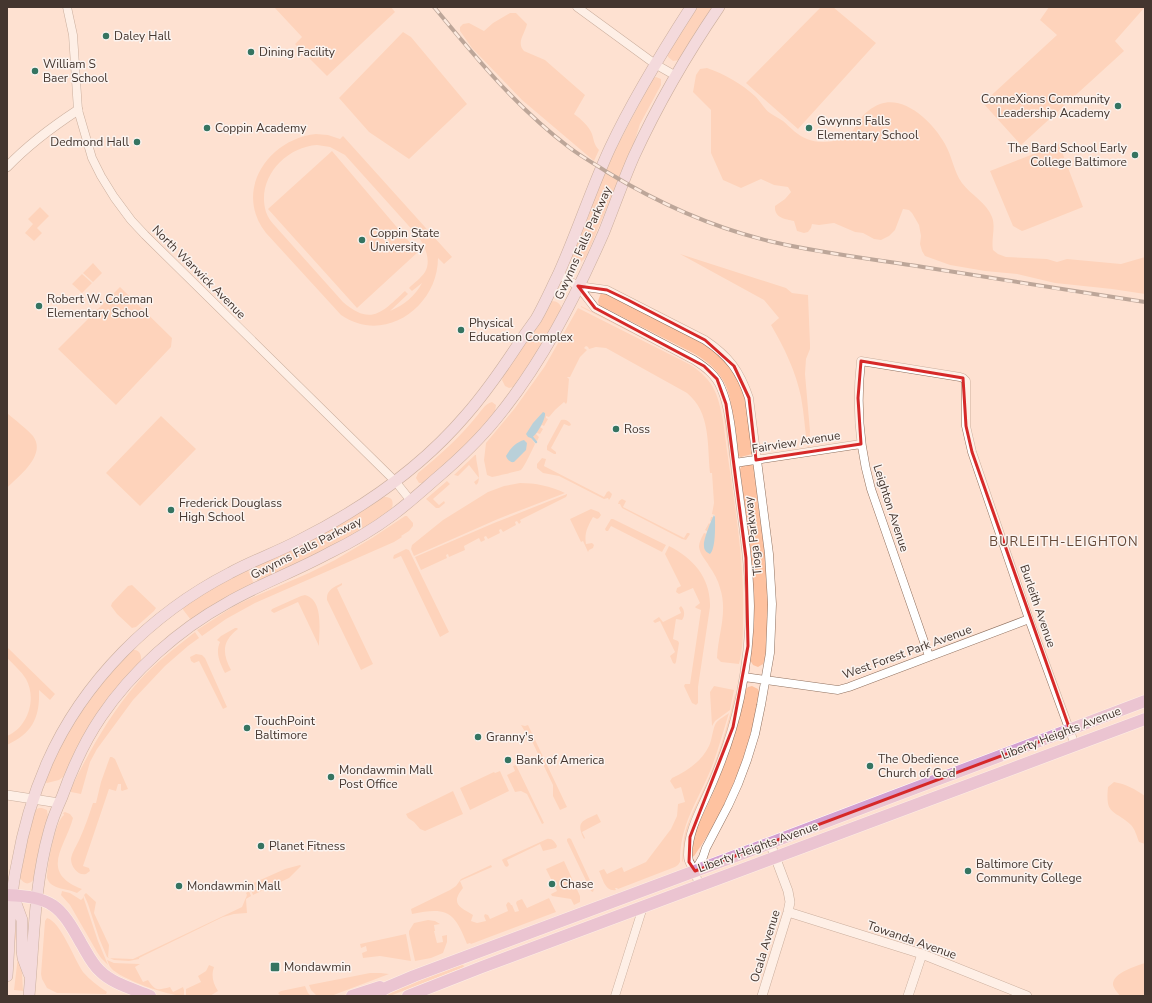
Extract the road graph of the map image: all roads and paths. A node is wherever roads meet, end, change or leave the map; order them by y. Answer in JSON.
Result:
{"nodes":[{"id":1,"x":67,"y":7,"type":"edge"},
{"id":2,"x":577,"y":7,"type":"edge"},
{"id":3,"x":691,"y":7,"type":"edge"},
{"id":4,"x":719,"y":7,"type":"edge"},
{"id":5,"x":655,"y":64,"type":"junction"},
{"id":6,"x":676,"y":76,"type":"junction"},
{"id":7,"x":78,"y":110,"type":"junction"},
{"id":8,"x":9,"y":162,"type":"edge"},
{"id":9,"x":558,"y":274,"type":"junction"},
{"id":10,"x":578,"y":286,"type":"junction"},
{"id":11,"x":861,"y":361,"type":"joint"},
{"id":12,"x":861,"y":444,"type":"junction"},
{"id":13,"x":756,"y":460,"type":"junction"},
{"id":14,"x":735,"y":463,"type":"junction"},
{"id":15,"x":395,"y":482,"type":"junction"},
{"id":16,"x":411,"y":500,"type":"junction"},
{"id":17,"x":1029,"y":619,"type":"junction"},
{"id":18,"x":929,"y":656,"type":"junction"},
{"id":19,"x":744,"y":677,"type":"junction"},
{"id":20,"x":766,"y":680,"type":"junction"},
{"id":21,"x":1145,"y":701,"type":"edge"},
{"id":22,"x":1145,"y":718,"type":"edge"},
{"id":23,"x":1070,"y":730,"type":"junction"},
{"id":24,"x":1075,"y":745,"type":"junction"},
{"id":25,"x":7,"y":795,"type":"edge"},
{"id":26,"x":34,"y":798,"type":"junction"},
{"id":27,"x":59,"y":803,"type":"junction"},
{"id":28,"x":770,"y":843,"type":"junction"},
{"id":29,"x":776,"y":857,"type":"junction"},
{"id":30,"x":695,"y":871,"type":"junction"},
{"id":31,"x":698,"y":886,"type":"junction"},
{"id":32,"x":10,"y":895,"type":"edge"},
{"id":33,"x":37,"y":898,"type":"junction"},
{"id":34,"x":643,"y":907,"type":"junction"},
{"id":35,"x":788,"y":912,"type":"junction"},
{"id":36,"x":922,"y":954,"type":"junction"},
{"id":37,"x":7,"y":976,"type":"edge"},
{"id":38,"x":414,"y":976,"type":"junction"},
{"id":39,"x":30,"y":979,"type":"junction"},
{"id":40,"x":29,"y":996,"type":"edge"},
{"id":41,"x":150,"y":996,"type":"edge"},
{"id":42,"x":352,"y":996,"type":"edge"},
{"id":43,"x":372,"y":996,"type":"edge"},
{"id":44,"x":408,"y":996,"type":"edge"},
{"id":45,"x":615,"y":996,"type":"edge"},
{"id":46,"x":762,"y":996,"type":"edge"},
{"id":47,"x":908,"y":996,"type":"edge"},
{"id":48,"x":1026,"y":996,"type":"edge"}],
"edges":[{"from":1,"to":7,"type":"street","name":"North Warwick Avenue"},
{"from":2,"to":5,"type":"street"},
{"from":3,"to":5,"type":"main road","name":"Gwynns Falls Parkway"},
{"from":4,"to":6,"type":"main road","name":"Gwynns Falls Parkway"},
{"from":5,"to":6,"type":"street"},
{"from":5,"to":9,"type":"main road","name":"Gwynns Falls Parkway"},
{"from":6,"to":10,"type":"main road","name":"Gwynns Falls Parkway"},
{"from":7,"to":8,"type":"street"},
{"from":7,"to":15,"type":"street","name":"North Warwick Avenue"},
{"from":9,"to":10,"type":"street","name":"Tioga Parkway"},
{"from":9,"to":15,"type":"main road","name":"Gwynns Falls Parkway"},
{"from":10,"to":13,"type":"street","name":"Tioga Parkway"},
{"from":10,"to":14,"type":"street","name":"Tioga Parkway"},
{"from":10,"to":16,"type":"main road","name":"Gwynns Falls Parkway"},
{"from":11,"to":12,"type":"street","name":"Leighton Avenue"},
{"from":11,"to":17,"type":"street","name":"Burleith Avenue"},
{"from":12,"to":13,"type":"street","name":"Fairview Avenue"},
{"from":12,"to":18,"type":"street","name":"Leighton Avenue"},
{"from":13,"to":14,"type":"street","name":"Fairview Avenue"},
{"from":13,"to":20,"type":"street","name":"Tioga Parkway"},
{"from":14,"to":19,"type":"street","name":"Tioga Parkway"},
{"from":15,"to":16,"type":"street","name":"North Warwick Avenue"},
{"from":15,"to":26,"type":"main road","name":"Gwynns Falls Parkway"},
{"from":16,"to":27,"type":"main road","name":"Gwynns Falls Parkway"},
{"from":17,"to":18,"type":"street","name":"West Forest Park Avenue"},
{"from":17,"to":23,"type":"street","name":"Burleith Avenue"},
{"from":18,"to":20,"type":"street","name":"West Forest Park Avenue"},
{"from":19,"to":20,"type":"street","name":"West Forest Park Avenue"},
{"from":19,"to":30,"type":"street","name":"Tioga Parkway"},
{"from":20,"to":30,"type":"street","name":"Tioga Parkway"},
{"from":21,"to":23,"type":"main road","name":"Liberty Heights Avenue"},
{"from":22,"to":24,"type":"main road","name":"Liberty Heights Avenue"},
{"from":23,"to":24,"type":"street","name":"Burleith Avenue"},
{"from":23,"to":28,"type":"main road","name":"Liberty Heights Avenue"},
{"from":24,"to":29,"type":"main road","name":"Liberty Heights Avenue"},
{"from":25,"to":26,"type":"street"},
{"from":26,"to":27,"type":"street"},
{"from":26,"to":32,"type":"main road","name":"Gwynns Falls Parkway"},
{"from":27,"to":33,"type":"main road","name":"Gwynns Falls Parkway"},
{"from":28,"to":29,"type":"street","name":"Ocala Avenue"},
{"from":28,"to":30,"type":"main road","name":"Liberty Heights Avenue"},
{"from":29,"to":31,"type":"main road","name":"Liberty Heights Avenue"},
{"from":29,"to":35,"type":"street","name":"Ocala Avenue"},
{"from":30,"to":31,"type":"street","name":"Tioga Parkway"},
{"from":30,"to":38,"type":"main road","name":"Liberty Heights Avenue"},
{"from":31,"to":34,"type":"main road","name":"Liberty Heights Avenue"},
{"from":32,"to":33,"type":"main road"},
{"from":32,"to":37,"type":"main road","name":"Gwynns Falls Parkway"},
{"from":32,"to":39,"type":"main road"},
{"from":33,"to":39,"type":"main road","name":"Gwynns Falls Parkway"},
{"from":33,"to":41,"type":"main road"},
{"from":34,"to":44,"type":"main road","name":"Liberty Heights Avenue"},
{"from":34,"to":45,"type":"street"},
{"from":35,"to":36,"type":"street","name":"Towanda Avenue"},
{"from":35,"to":46,"type":"street","name":"Ocala Avenue"},
{"from":36,"to":47,"type":"street"},
{"from":36,"to":48,"type":"street","name":"Towanda Avenue"},
{"from":38,"to":42,"type":"main road"},
{"from":38,"to":43,"type":"main road","name":"Liberty Heights Avenue"},
{"from":39,"to":40,"type":"main road","name":"Gwynns Falls Parkway"}]}
